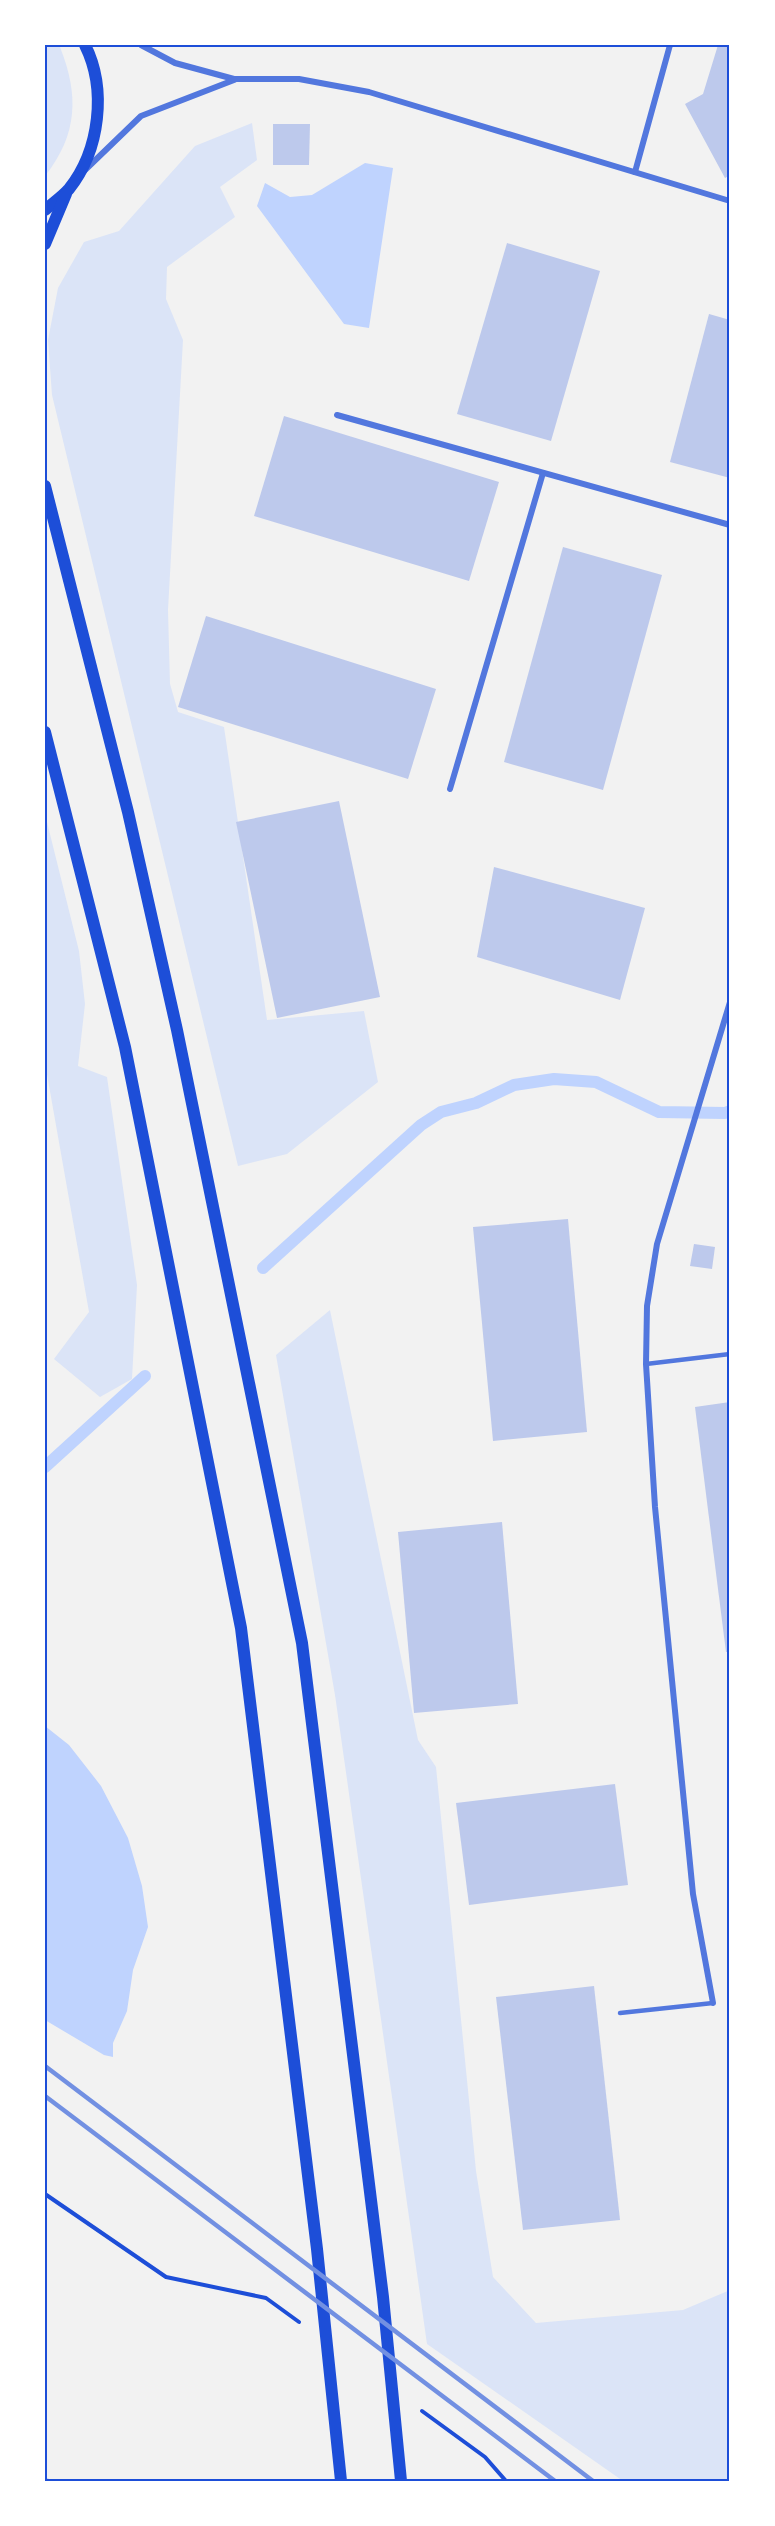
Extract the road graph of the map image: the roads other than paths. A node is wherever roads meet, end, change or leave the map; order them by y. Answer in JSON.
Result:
{"nodes":[{"id":1,"x":86,"y":45,"type":"edge"},
{"id":2,"x":141,"y":45,"type":"edge"},
{"id":3,"x":670,"y":45,"type":"edge"},
{"id":4,"x":234,"y":79,"type":"junction"},
{"id":5,"x":635,"y":172,"type":"junction"},
{"id":6,"x":70,"y":186,"type":"junction"},
{"id":7,"x":730,"y":201,"type":"edge"},
{"id":8,"x":45,"y":210,"type":"edge"},
{"id":9,"x":45,"y":244,"type":"edge"},
{"id":10,"x":337,"y":415,"type":"dead end"},
{"id":11,"x":543,"y":472,"type":"junction"},
{"id":12,"x":45,"y":486,"type":"edge"},
{"id":13,"x":730,"y":525,"type":"edge"},
{"id":14,"x":45,"y":732,"type":"edge"},
{"id":15,"x":450,"y":789,"type":"dead end"},
{"id":16,"x":730,"y":1002,"type":"edge"},
{"id":17,"x":730,"y":1354,"type":"edge"},
{"id":18,"x":646,"y":1364,"type":"junction"},
{"id":19,"x":713,"y":2003,"type":"joint"},
{"id":20,"x":620,"y":2013,"type":"dead end"},
{"id":21,"x":341,"y":2481,"type":"edge"},
{"id":22,"x":401,"y":2481,"type":"edge"}],
"edges":[{"from":1,"to":6,"type":"main road"},
{"from":2,"to":4,"type":"street"},
{"from":3,"to":5,"type":"street"},
{"from":4,"to":5,"type":"street"},
{"from":4,"to":6,"type":"street"},
{"from":5,"to":7,"type":"street"},
{"from":6,"to":8,"type":"main road"},
{"from":6,"to":9,"type":"main road"},
{"from":10,"to":11,"type":"street"},
{"from":11,"to":13,"type":"street"},
{"from":11,"to":15,"type":"street"},
{"from":12,"to":22,"type":"main road"},
{"from":14,"to":21,"type":"main road"},
{"from":16,"to":18,"type":"street"},
{"from":17,"to":18,"type":"lane"},
{"from":18,"to":19,"type":"street"},
{"from":19,"to":20,"type":"lane"}]}
